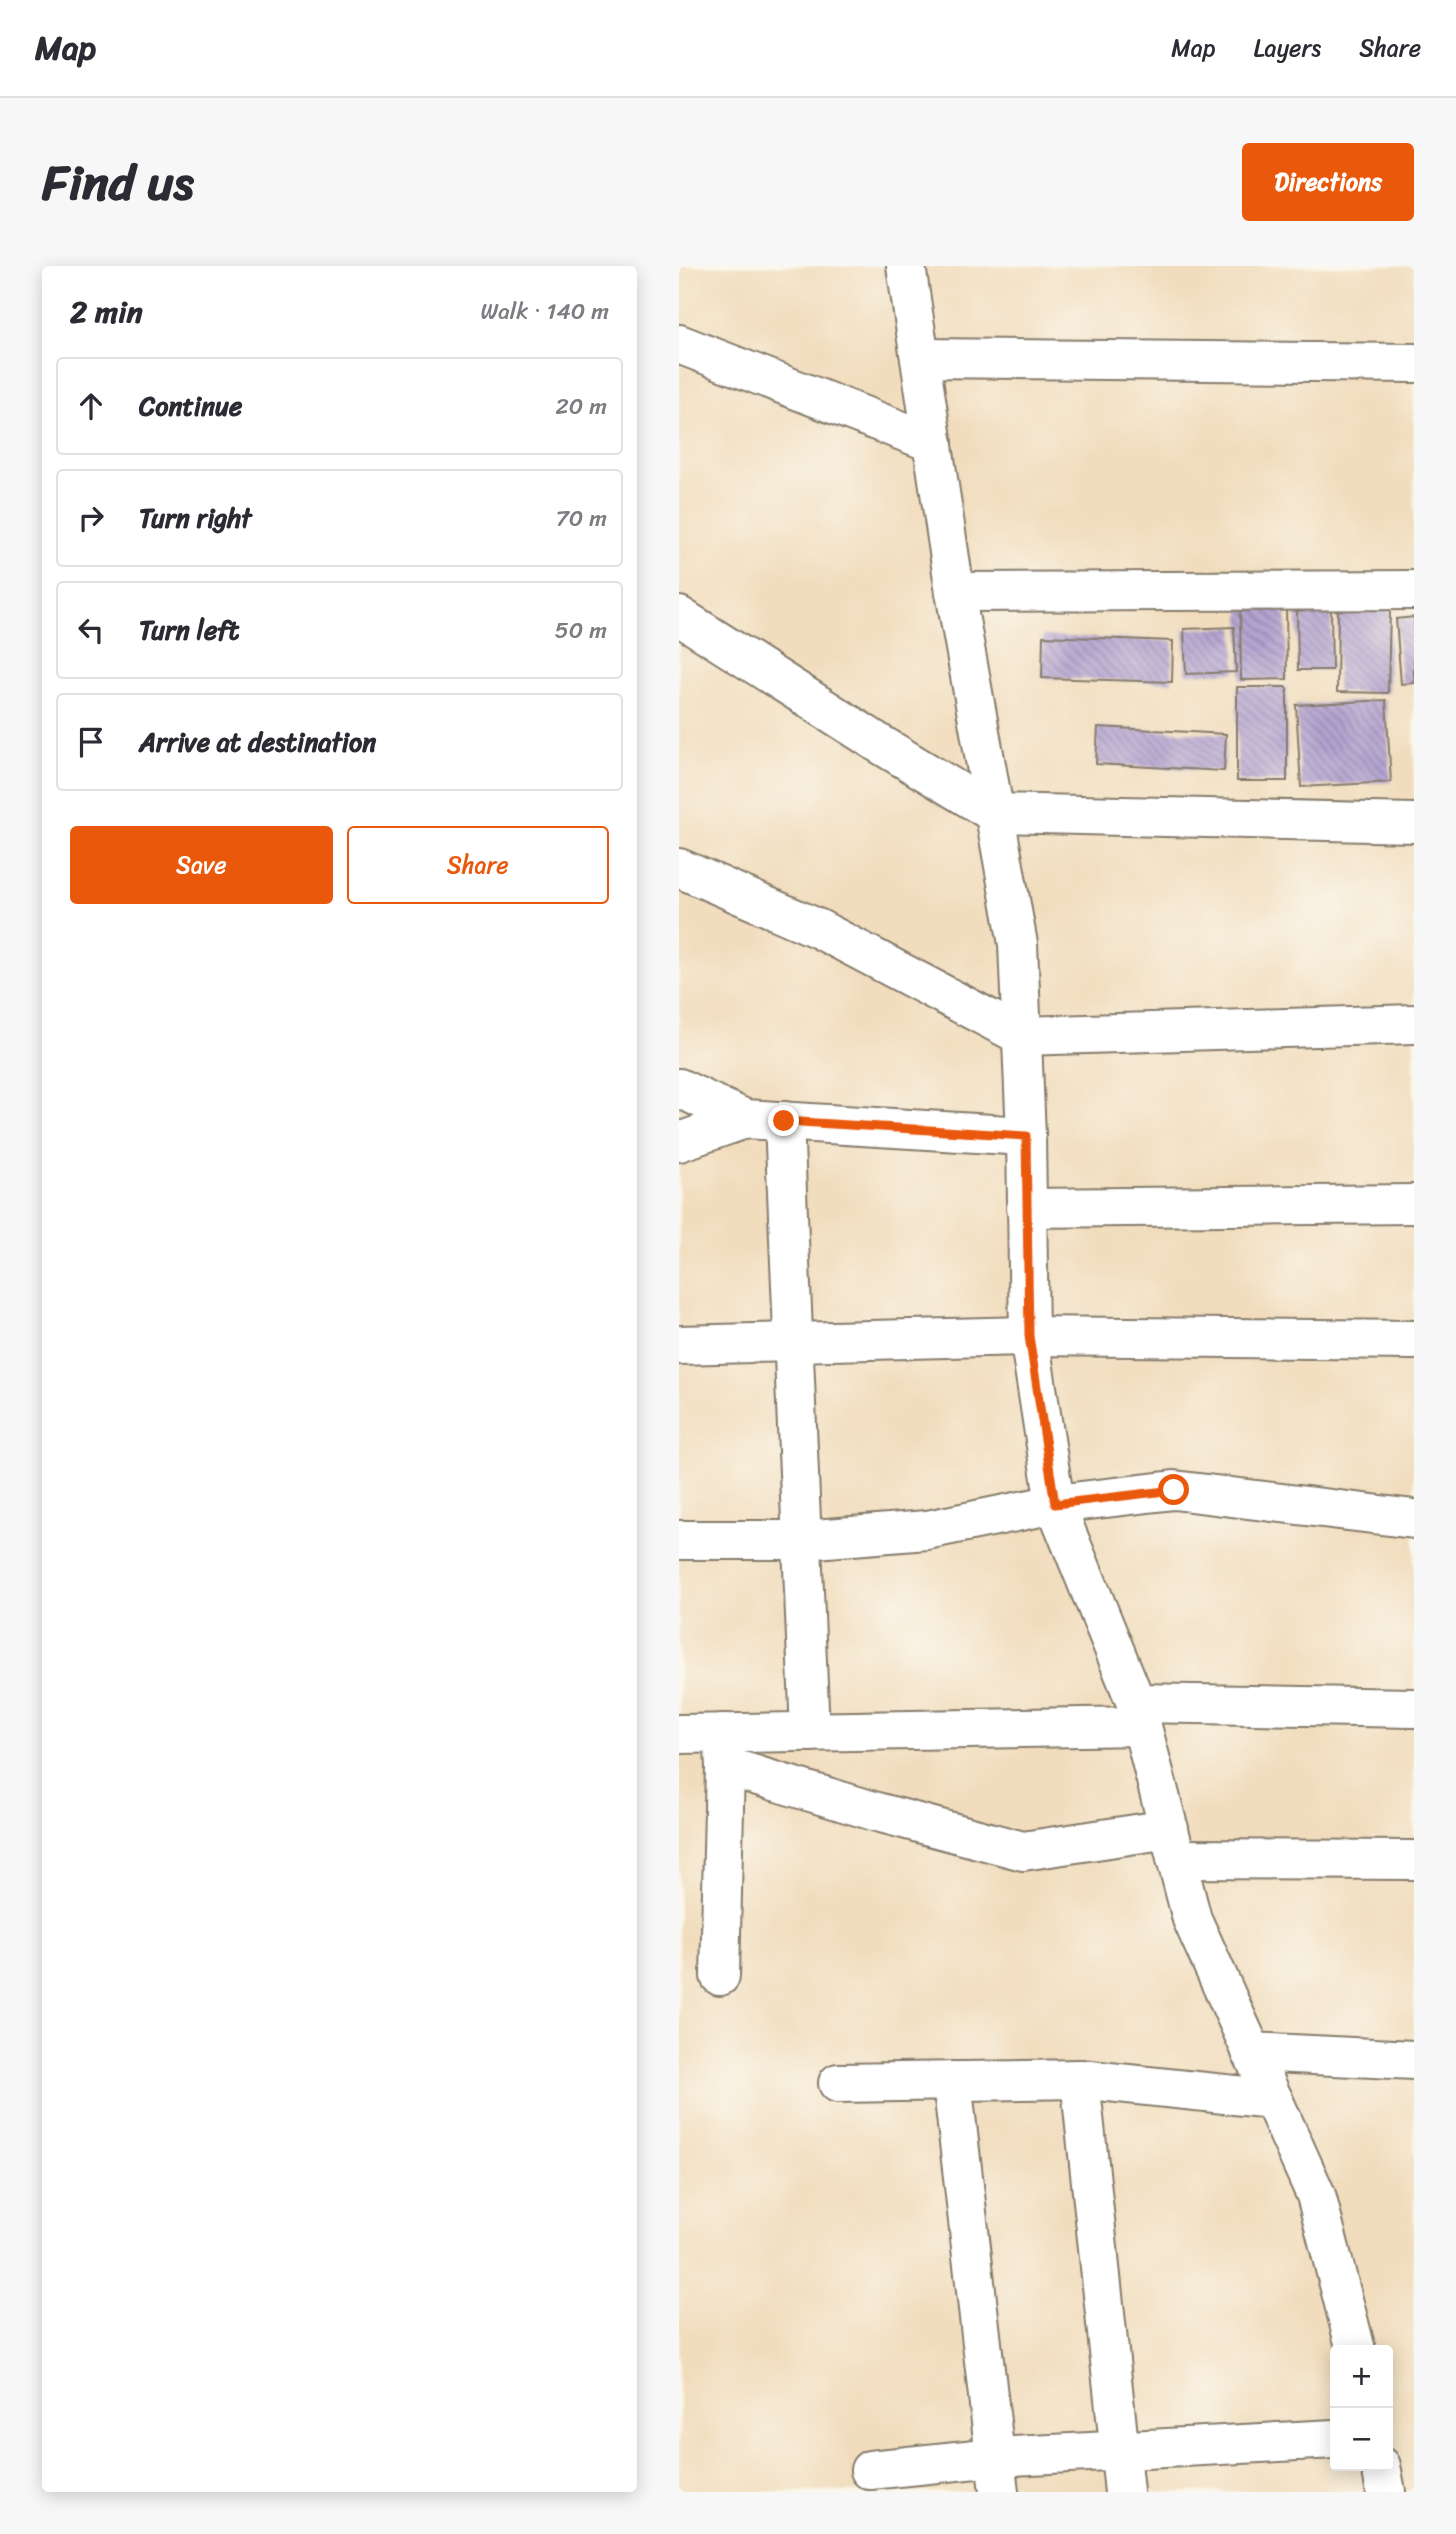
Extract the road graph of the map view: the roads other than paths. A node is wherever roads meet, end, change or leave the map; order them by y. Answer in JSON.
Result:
{"nodes":[{"id":1,"x":906,"y":266,"type":"edge"},
{"id":2,"x":679,"y":344,"type":"edge"},
{"id":3,"x":920,"y":358,"type":"junction"},
{"id":4,"x":1414,"y":363,"type":"edge"},
{"id":5,"x":933,"y":443,"type":"junction"},
{"id":6,"x":1414,"y":590,"type":"edge"},
{"id":7,"x":955,"y":592,"type":"junction"},
{"id":8,"x":679,"y":616,"type":"edge"},
{"id":9,"x":994,"y":813,"type":"junction"},
{"id":10,"x":1414,"y":823,"type":"edge"},
{"id":11,"x":679,"y":868,"type":"edge"},
{"id":12,"x":1414,"y":1024,"type":"edge"},
{"id":13,"x":1021,"y":1036,"type":"junction"},
{"id":14,"x":679,"y":1088,"type":"edge"},
{"id":15,"x":745,"y":1119,"type":"junction"},
{"id":16,"x":784,"y":1121,"type":"junction"},
{"id":17,"x":1026,"y":1136,"type":"junction"},
{"id":18,"x":679,"y":1142,"type":"edge"},
{"id":19,"x":1414,"y":1204,"type":"edge"},
{"id":20,"x":1027,"y":1208,"type":"junction"},
{"id":21,"x":1029,"y":1336,"type":"junction"},
{"id":22,"x":1414,"y":1340,"type":"edge"},
{"id":23,"x":794,"y":1343,"type":"junction"},
{"id":24,"x":679,"y":1345,"type":"edge"},
{"id":25,"x":1055,"y":1504,"type":"junction"},
{"id":26,"x":1414,"y":1519,"type":"edge"},
{"id":27,"x":679,"y":1540,"type":"edge"},
{"id":28,"x":802,"y":1540,"type":"junction"},
{"id":29,"x":1414,"y":1708,"type":"edge"},
{"id":30,"x":1139,"y":1715,"type":"junction"},
{"id":31,"x":810,"y":1732,"type":"junction"},
{"id":32,"x":679,"y":1734,"type":"edge"},
{"id":33,"x":724,"y":1750,"type":"junction"},
{"id":34,"x":1172,"y":1844,"type":"junction"},
{"id":35,"x":1414,"y":1860,"type":"edge"},
{"id":36,"x":720,"y":1976,"type":"dead end"},
{"id":37,"x":1251,"y":2052,"type":"junction"},
{"id":38,"x":1414,"y":2060,"type":"edge"},
{"id":39,"x":1080,"y":2079,"type":"junction"},
{"id":40,"x":952,"y":2081,"type":"junction"},
{"id":41,"x":838,"y":2083,"type":"dead end"},
{"id":42,"x":1273,"y":2099,"type":"junction"},
{"id":43,"x":1355,"y":2345,"type":"edge"},
{"id":44,"x":1330,"y":2439,"type":"edge"},
{"id":45,"x":1120,"y":2451,"type":"junction"},
{"id":46,"x":870,"y":2470,"type":"dead end"},
{"id":47,"x":1382,"y":2471,"type":"edge"},
{"id":48,"x":997,"y":2475,"type":"edge"},
{"id":49,"x":1124,"y":2492,"type":"edge"},
{"id":50,"x":1386,"y":2492,"type":"edge"}],
"edges":[{"from":1,"to":3,"type":"street"},
{"from":2,"to":5,"type":"street"},
{"from":3,"to":4,"type":"street"},
{"from":3,"to":5,"type":"street"},
{"from":5,"to":7,"type":"street"},
{"from":6,"to":7,"type":"street"},
{"from":7,"to":9,"type":"street"},
{"from":8,"to":9,"type":"street"},
{"from":9,"to":10,"type":"street"},
{"from":9,"to":13,"type":"street"},
{"from":11,"to":13,"type":"street"},
{"from":12,"to":13,"type":"street"},
{"from":13,"to":17,"type":"street"},
{"from":14,"to":15,"type":"street"},
{"from":15,"to":16,"type":"street"},
{"from":15,"to":18,"type":"street"},
{"from":16,"to":17,"type":"street"},
{"from":16,"to":23,"type":"street"},
{"from":17,"to":20,"type":"street"},
{"from":19,"to":20,"type":"street"},
{"from":20,"to":21,"type":"street"},
{"from":21,"to":22,"type":"street"},
{"from":21,"to":23,"type":"street"},
{"from":21,"to":25,"type":"street"},
{"from":23,"to":24,"type":"street"},
{"from":23,"to":28,"type":"street"},
{"from":25,"to":26,"type":"street"},
{"from":25,"to":28,"type":"street"},
{"from":25,"to":30,"type":"street"},
{"from":27,"to":28,"type":"street"},
{"from":28,"to":31,"type":"street"},
{"from":29,"to":30,"type":"street"},
{"from":30,"to":31,"type":"street"},
{"from":30,"to":34,"type":"street"},
{"from":31,"to":33,"type":"street"},
{"from":32,"to":33,"type":"street"},
{"from":33,"to":34,"type":"street"},
{"from":33,"to":36,"type":"street"},
{"from":34,"to":35,"type":"street"},
{"from":34,"to":37,"type":"street"},
{"from":37,"to":38,"type":"street"},
{"from":37,"to":42,"type":"street"},
{"from":39,"to":40,"type":"street"},
{"from":39,"to":42,"type":"street"},
{"from":39,"to":45,"type":"street"},
{"from":40,"to":41,"type":"street"},
{"from":40,"to":48,"type":"street"},
{"from":42,"to":43,"type":"street"},
{"from":44,"to":45,"type":"street"},
{"from":45,"to":48,"type":"street"},
{"from":45,"to":49,"type":"street"},
{"from":46,"to":48,"type":"street"},
{"from":47,"to":50,"type":"street"}]}
